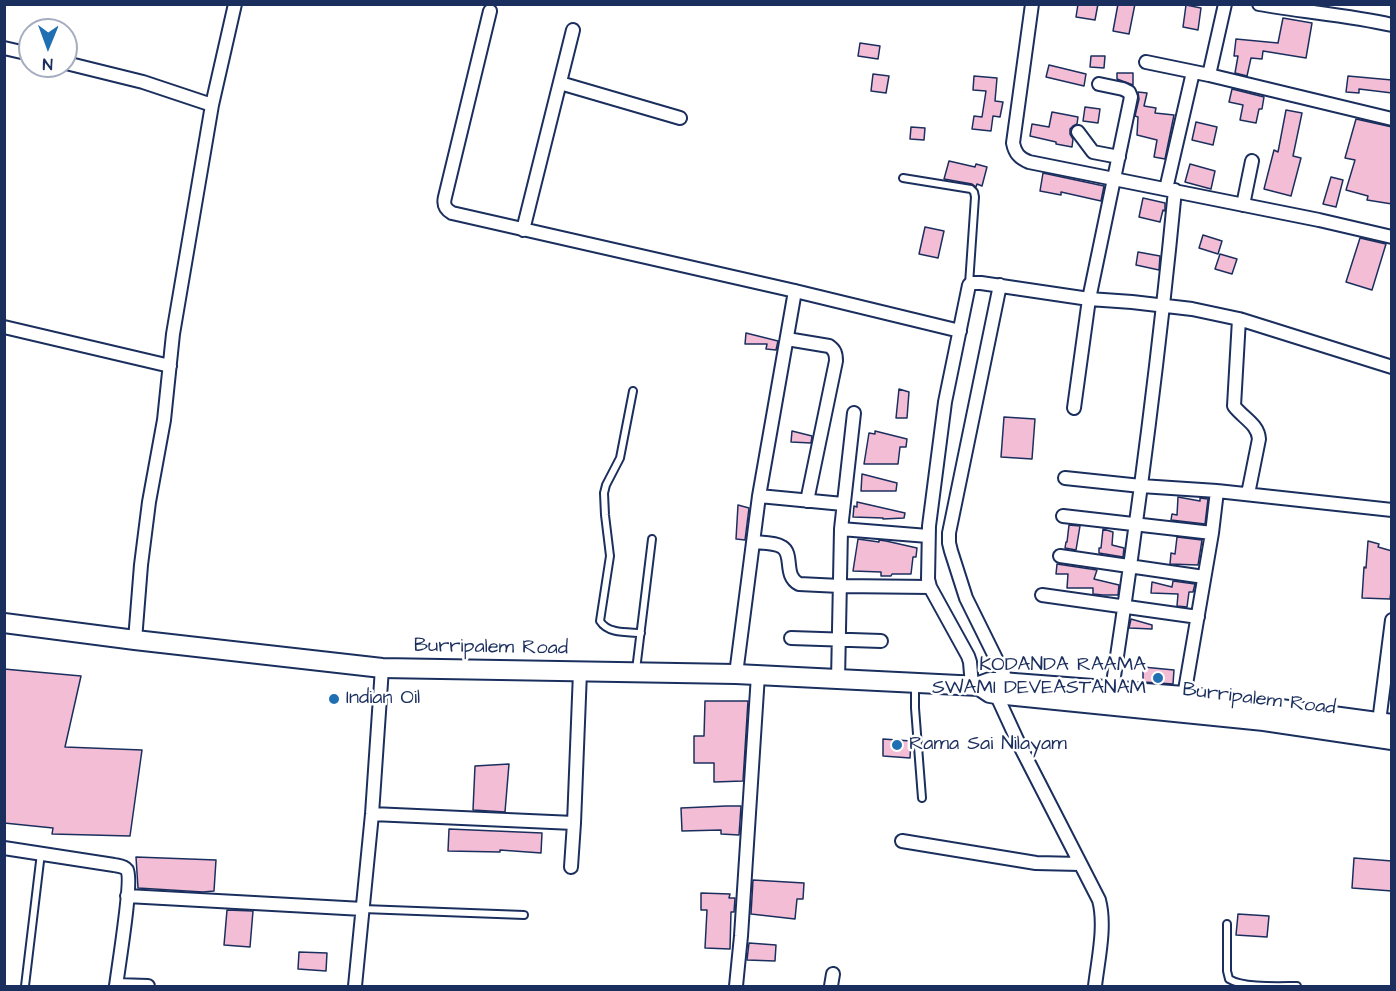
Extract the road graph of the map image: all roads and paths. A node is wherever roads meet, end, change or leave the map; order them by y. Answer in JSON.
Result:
{"nodes":[{"id":1,"x":235,"y":4,"type":"edge"},
{"id":2,"x":1032,"y":4,"type":"edge"},
{"id":3,"x":1225,"y":4,"type":"edge"},
{"id":4,"x":1259,"y":4,"type":"edge"},
{"id":5,"x":490,"y":10,"type":"dead end"},
{"id":6,"x":1345,"y":10,"type":"edge"},
{"id":7,"x":1392,"y":25,"type":"edge"},
{"id":8,"x":573,"y":30,"type":"dead end"},
{"id":9,"x":1146,"y":62,"type":"dead end"},
{"id":10,"x":78,"y":66,"type":"edge"},
{"id":11,"x":1193,"y":72,"type":"junction"},
{"id":12,"x":1209,"y":75,"type":"junction"},
{"id":13,"x":560,"y":83,"type":"junction"},
{"id":14,"x":1099,"y":84,"type":"dead end"},
{"id":15,"x":212,"y":105,"type":"junction"},
{"id":16,"x":680,"y":118,"type":"dead end"},
{"id":17,"x":1392,"y":119,"type":"edge"},
{"id":18,"x":1078,"y":132,"type":"dead end"},
{"id":19,"x":1119,"y":158,"type":"junction"},
{"id":20,"x":1252,"y":161,"type":"dead end"},
{"id":21,"x":903,"y":178,"type":"dead end"},
{"id":22,"x":1115,"y":179,"type":"junction"},
{"id":23,"x":1170,"y":189,"type":"junction"},
{"id":24,"x":1243,"y":205,"type":"junction"},
{"id":25,"x":523,"y":230,"type":"junction"},
{"id":26,"x":1392,"y":237,"type":"edge"},
{"id":27,"x":969,"y":285,"type":"junction"},
{"id":28,"x":1000,"y":285,"type":"junction"},
{"id":29,"x":795,"y":291,"type":"junction"},
{"id":30,"x":1089,"y":299,"type":"junction"},
{"id":31,"x":1164,"y":306,"type":"junction"},
{"id":32,"x":1239,"y":320,"type":"junction"},
{"id":33,"x":4,"y":327,"type":"edge"},
{"id":34,"x":960,"y":331,"type":"junction"},
{"id":35,"x":787,"y":339,"type":"junction"},
{"id":36,"x":170,"y":366,"type":"junction"},
{"id":37,"x":1392,"y":368,"type":"edge"},
{"id":38,"x":633,"y":391,"type":"dead end"},
{"id":39,"x":1074,"y":408,"type":"dead end"},
{"id":40,"x":854,"y":413,"type":"dead end"},
{"id":41,"x":1065,"y":478,"type":"dead end"},
{"id":42,"x":1141,"y":486,"type":"junction"},
{"id":43,"x":1217,"y":491,"type":"junction"},
{"id":44,"x":1248,"y":494,"type":"junction"},
{"id":45,"x":759,"y":496,"type":"junction"},
{"id":46,"x":807,"y":501,"type":"junction"},
{"id":47,"x":843,"y":504,"type":"junction"},
{"id":48,"x":1392,"y":510,"type":"edge"},
{"id":49,"x":1063,"y":516,"type":"dead end"},
{"id":50,"x":1136,"y":525,"type":"junction"},
{"id":51,"x":841,"y":529,"type":"junction"},
{"id":52,"x":1212,"y":532,"type":"junction"},
{"id":53,"x":928,"y":536,"type":"junction"},
{"id":54,"x":652,"y":539,"type":"dead end"},
{"id":55,"x":753,"y":542,"type":"junction"},
{"id":56,"x":1060,"y":556,"type":"dead end"},
{"id":57,"x":1130,"y":566,"type":"junction"},
{"id":58,"x":1204,"y":577,"type":"junction"},
{"id":59,"x":840,"y":586,"type":"junction"},
{"id":60,"x":930,"y":587,"type":"junction"},
{"id":61,"x":1042,"y":595,"type":"dead end"},
{"id":62,"x":1124,"y":606,"type":"junction"},
{"id":63,"x":1198,"y":616,"type":"junction"},
{"id":64,"x":1392,"y":620,"type":"edge"},
{"id":65,"x":4,"y":623,"type":"edge"},
{"id":66,"x":641,"y":633,"type":"junction"},
{"id":67,"x":791,"y":638,"type":"dead end"},
{"id":68,"x":135,"y":640,"type":"junction"},
{"id":69,"x":881,"y":641,"type":"dead end"},
{"id":70,"x":839,"y":645,"type":"junction"},
{"id":71,"x":382,"y":668,"type":"junction"},
{"id":72,"x":636,"y":668,"type":"junction"},
{"id":73,"x":580,"y":672,"type":"junction"},
{"id":74,"x":838,"y":672,"type":"junction"},
{"id":75,"x":736,"y":674,"type":"junction"},
{"id":76,"x":758,"y":675,"type":"junction"},
{"id":77,"x":915,"y":684,"type":"junction"},
{"id":78,"x":976,"y":686,"type":"junction"},
{"id":79,"x":1002,"y":688,"type":"junction"},
{"id":80,"x":1112,"y":690,"type":"junction"},
{"id":81,"x":1184,"y":696,"type":"junction"},
{"id":82,"x":1385,"y":723,"type":"edge"},
{"id":83,"x":1392,"y":740,"type":"edge"},
{"id":84,"x":922,"y":798,"type":"dead end"},
{"id":85,"x":372,"y":814,"type":"junction"},
{"id":86,"x":574,"y":823,"type":"junction"},
{"id":87,"x":902,"y":841,"type":"dead end"},
{"id":88,"x":4,"y":848,"type":"edge"},
{"id":89,"x":41,"y":853,"type":"junction"},
{"id":90,"x":1080,"y":864,"type":"junction"},
{"id":91,"x":571,"y":867,"type":"dead end"},
{"id":92,"x":127,"y":896,"type":"junction"},
{"id":93,"x":363,"y":909,"type":"junction"},
{"id":94,"x":524,"y":915,"type":"dead end"},
{"id":95,"x":1227,"y":924,"type":"dead end"},
{"id":96,"x":116,"y":986,"type":"edge"},
{"id":97,"x":25,"y":987,"type":"edge"},
{"id":98,"x":148,"y":987,"type":"edge"},
{"id":99,"x":355,"y":987,"type":"edge"},
{"id":100,"x":736,"y":987,"type":"edge"},
{"id":101,"x":1095,"y":987,"type":"edge"},
{"id":102,"x":1297,"y":987,"type":"edge"}],
"edges":[{"from":1,"to":15,"type":"street"},
{"from":2,"to":22,"type":"street"},
{"from":3,"to":12,"type":"street"},
{"from":4,"to":6,"type":"street"},
{"from":5,"to":25,"type":"street"},
{"from":6,"to":7,"type":"street"},
{"from":8,"to":13,"type":"street"},
{"from":9,"to":11,"type":"street"},
{"from":10,"to":15,"type":"street"},
{"from":11,"to":12,"type":"street"},
{"from":11,"to":23,"type":"street"},
{"from":12,"to":17,"type":"street"},
{"from":13,"to":16,"type":"street"},
{"from":13,"to":25,"type":"street"},
{"from":14,"to":19,"type":"street"},
{"from":15,"to":36,"type":"street"},
{"from":18,"to":19,"type":"street"},
{"from":19,"to":22,"type":"street"},
{"from":20,"to":24,"type":"street"},
{"from":21,"to":27,"type":"lane"},
{"from":22,"to":23,"type":"street"},
{"from":22,"to":30,"type":"street"},
{"from":23,"to":24,"type":"street"},
{"from":23,"to":31,"type":"street"},
{"from":24,"to":26,"type":"street"},
{"from":25,"to":29,"type":"street"},
{"from":27,"to":28,"type":"street"},
{"from":27,"to":34,"type":"street"},
{"from":28,"to":30,"type":"street"},
{"from":28,"to":79,"type":"street"},
{"from":29,"to":34,"type":"street"},
{"from":29,"to":35,"type":"street"},
{"from":30,"to":31,"type":"street"},
{"from":30,"to":39,"type":"street"},
{"from":31,"to":32,"type":"street"},
{"from":31,"to":42,"type":"street"},
{"from":32,"to":37,"type":"street"},
{"from":32,"to":44,"type":"street"},
{"from":33,"to":36,"type":"street"},
{"from":34,"to":53,"type":"street"},
{"from":35,"to":45,"type":"street"},
{"from":35,"to":46,"type":"street"},
{"from":36,"to":68,"type":"street"},
{"from":38,"to":66,"type":"lane"},
{"from":40,"to":47,"type":"street"},
{"from":41,"to":42,"type":"street"},
{"from":42,"to":43,"type":"street"},
{"from":42,"to":50,"type":"street"},
{"from":43,"to":44,"type":"street"},
{"from":43,"to":52,"type":"street"},
{"from":44,"to":48,"type":"street"},
{"from":45,"to":46,"type":"street"},
{"from":45,"to":55,"type":"street"},
{"from":46,"to":47,"type":"street"},
{"from":47,"to":51,"type":"street"},
{"from":49,"to":50,"type":"street"},
{"from":50,"to":52,"type":"street"},
{"from":50,"to":57,"type":"street"},
{"from":51,"to":53,"type":"street"},
{"from":51,"to":59,"type":"street"},
{"from":52,"to":58,"type":"street"},
{"from":53,"to":60,"type":"street"},
{"from":54,"to":66,"type":"lane"},
{"from":55,"to":59,"type":"street"},
{"from":55,"to":75,"type":"street"},
{"from":56,"to":57,"type":"street"},
{"from":57,"to":58,"type":"street"},
{"from":57,"to":62,"type":"street"},
{"from":58,"to":63,"type":"street"},
{"from":59,"to":60,"type":"street"},
{"from":59,"to":70,"type":"street"},
{"from":60,"to":78,"type":"street"},
{"from":61,"to":62,"type":"street"},
{"from":62,"to":63,"type":"street"},
{"from":62,"to":80,"type":"street"},
{"from":63,"to":81,"type":"street"},
{"from":64,"to":82,"type":"street"},
{"from":65,"to":68,"type":"main road","name":"Burripalem Road"},
{"from":66,"to":72,"type":"lane"},
{"from":67,"to":70,"type":"street"},
{"from":68,"to":71,"type":"main road","name":"Burripalem Road"},
{"from":69,"to":70,"type":"street"},
{"from":70,"to":74,"type":"street"},
{"from":71,"to":73,"type":"main road","name":"Burripalem Road"},
{"from":71,"to":85,"type":"street"},
{"from":72,"to":73,"type":"main road","name":"Burripalem Road"},
{"from":72,"to":75,"type":"main road","name":"Burripalem Road"},
{"from":73,"to":86,"type":"street"},
{"from":74,"to":76,"type":"main road","name":"Burripalem Road"},
{"from":74,"to":77,"type":"main road","name":"Burripalem Road"},
{"from":75,"to":76,"type":"main road","name":"Burripalem Road"},
{"from":76,"to":100,"type":"street"},
{"from":77,"to":78,"type":"main road","name":"Burripalem Road"},
{"from":77,"to":84,"type":"lane"},
{"from":78,"to":79,"type":"main road","name":"Burripalem Road"},
{"from":79,"to":80,"type":"main road","name":"Burripalem Road"},
{"from":79,"to":83,"type":"main road","name":"Burripalem Road"},
{"from":79,"to":90,"type":"street"},
{"from":80,"to":81,"type":"main road","name":"Burripalem Road"},
{"from":81,"to":82,"type":"main road","name":"Burripalem Road"},
{"from":85,"to":86,"type":"street"},
{"from":85,"to":93,"type":"street"},
{"from":86,"to":91,"type":"street"},
{"from":87,"to":90,"type":"street"},
{"from":88,"to":89,"type":"street"},
{"from":89,"to":92,"type":"street"},
{"from":89,"to":97,"type":"lane"},
{"from":90,"to":101,"type":"street"},
{"from":92,"to":93,"type":"street"},
{"from":92,"to":96,"type":"street"},
{"from":93,"to":94,"type":"lane"},
{"from":93,"to":99,"type":"street"},
{"from":95,"to":102,"type":"lane"},
{"from":96,"to":98,"type":"street"}]}
